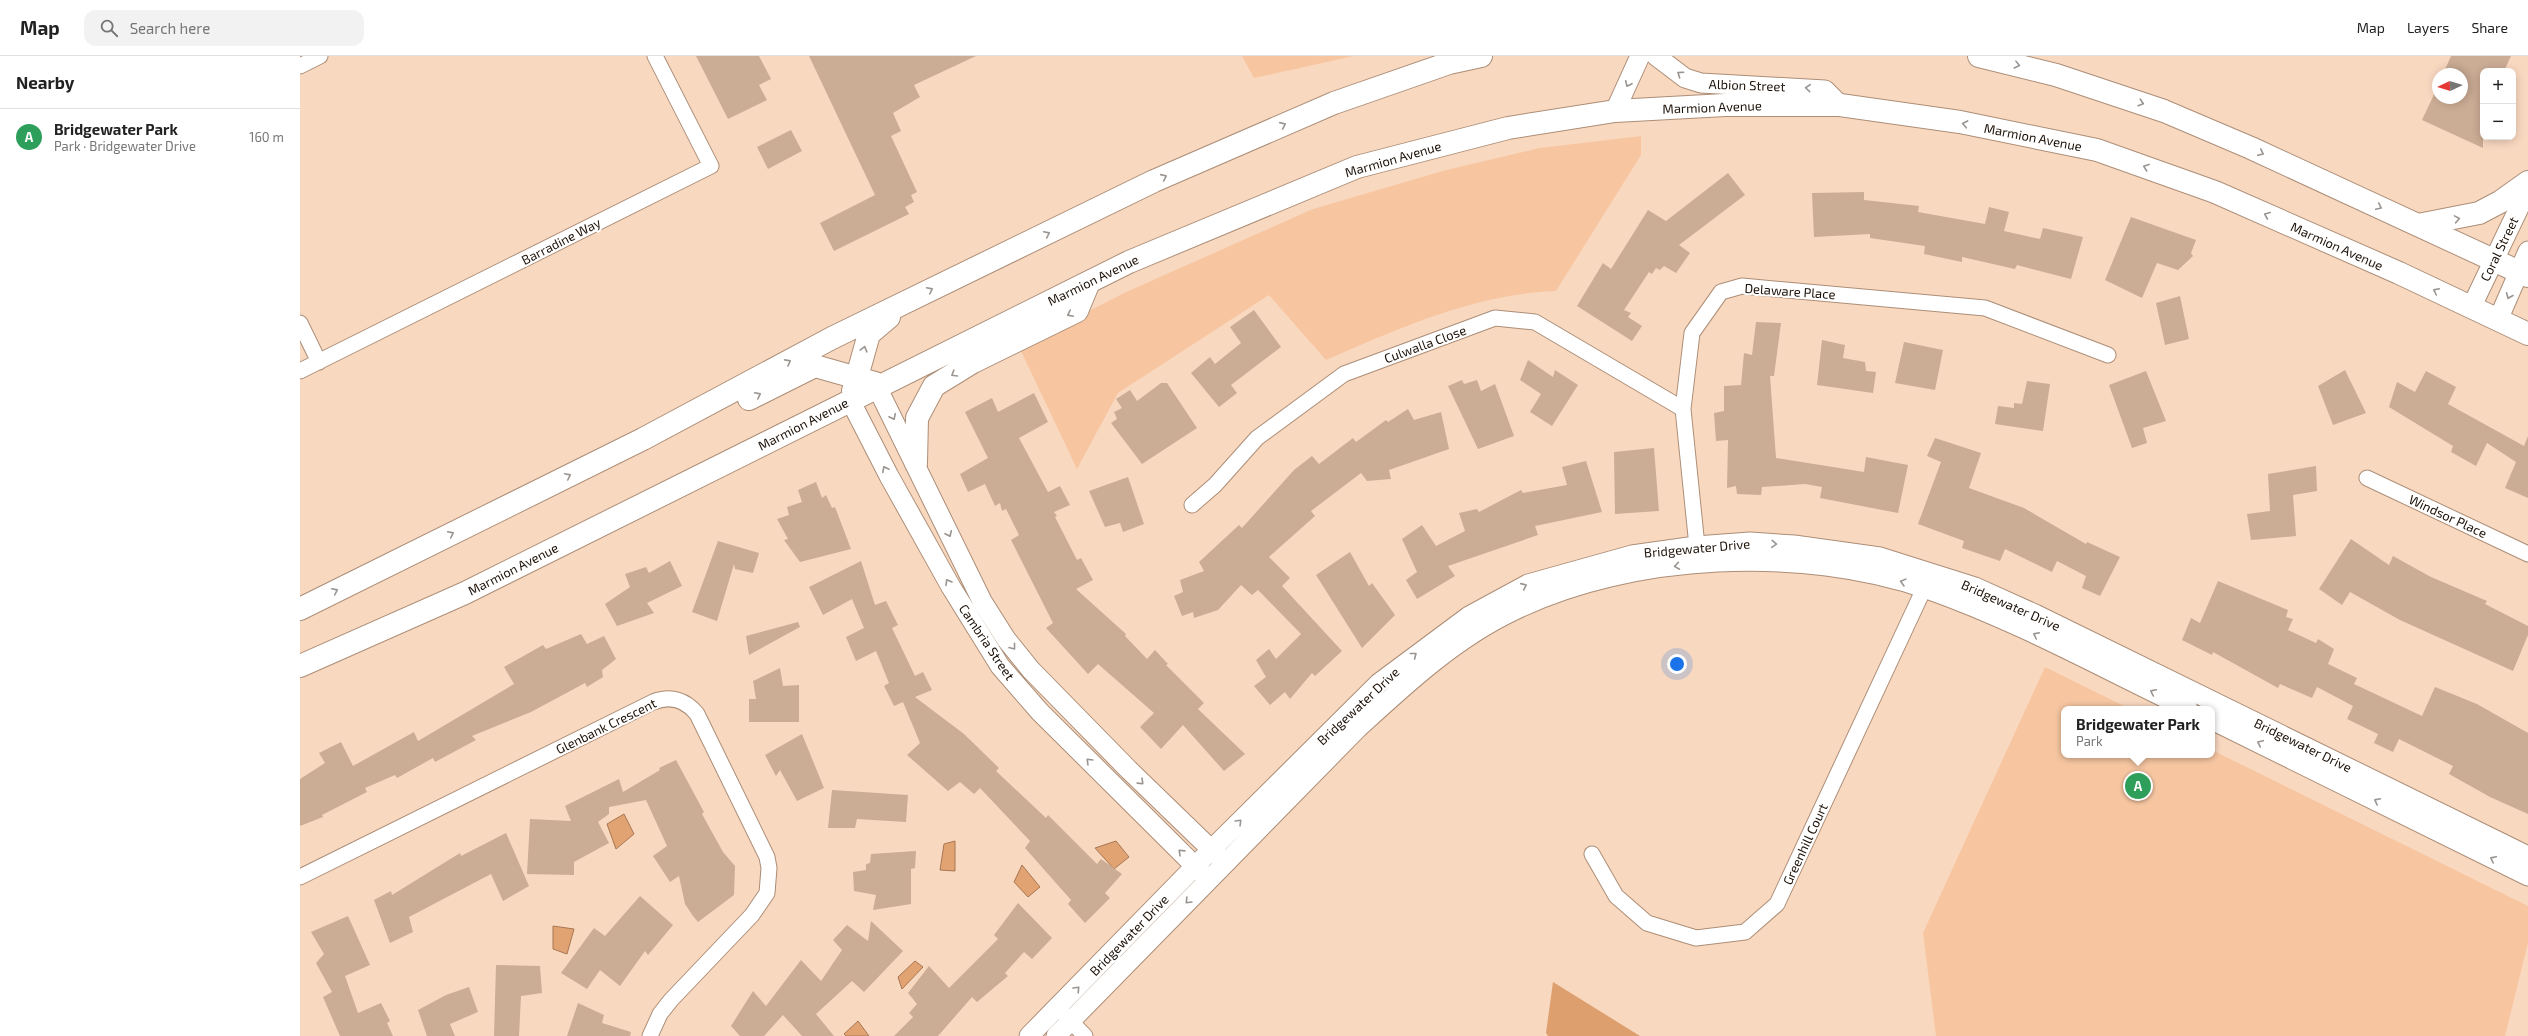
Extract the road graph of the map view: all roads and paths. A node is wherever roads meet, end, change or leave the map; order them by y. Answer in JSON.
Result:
{"nodes":[{"id":1,"x":320,"y":56,"type":"edge"},
{"id":2,"x":655,"y":56,"type":"edge"},
{"id":3,"x":1481,"y":56,"type":"edge"},
{"id":4,"x":1640,"y":56,"type":"edge"},
{"id":5,"x":1656,"y":56,"type":"edge"},
{"id":6,"x":1979,"y":56,"type":"edge"},
{"id":7,"x":1451,"y":59,"type":"edge"},
{"id":8,"x":300,"y":66,"type":"edge"},
{"id":9,"x":1840,"y":105,"type":"junction"},
{"id":10,"x":1615,"y":111,"type":"junction"},
{"id":11,"x":2528,"y":182,"type":"edge"},
{"id":12,"x":2528,"y":189,"type":"edge"},
{"id":13,"x":2418,"y":226,"type":"junction"},
{"id":14,"x":2528,"y":252,"type":"edge"},
{"id":15,"x":2494,"y":259,"type":"junction"},
{"id":16,"x":2524,"y":274,"type":"edge"},
{"id":17,"x":1089,"y":282,"type":"junction"},
{"id":18,"x":909,"y":300,"type":"junction"},
{"id":19,"x":2471,"y":308,"type":"junction"},
{"id":20,"x":2498,"y":320,"type":"junction"},
{"id":21,"x":300,"y":323,"type":"edge"},
{"id":22,"x":2528,"y":334,"type":"edge"},
{"id":23,"x":2108,"y":354,"type":"dead end"},
{"id":24,"x":319,"y":362,"type":"junction"},
{"id":25,"x":300,"y":371,"type":"edge"},
{"id":26,"x":869,"y":382,"type":"junction"},
{"id":27,"x":850,"y":400,"type":"junction"},
{"id":28,"x":1683,"y":409,"type":"junction"},
{"id":29,"x":606,"y":457,"type":"junction"},
{"id":30,"x":916,"y":463,"type":"junction"},
{"id":31,"x":2367,"y":478,"type":"dead end"},
{"id":32,"x":1192,"y":505,"type":"dead end"},
{"id":33,"x":1698,"y":554,"type":"junction"},
{"id":34,"x":2528,"y":554,"type":"edge"},
{"id":35,"x":1928,"y":580,"type":"junction"},
{"id":36,"x":300,"y":609,"type":"edge"},
{"id":37,"x":300,"y":666,"type":"edge"},
{"id":38,"x":2182,"y":706,"type":"edge"},
{"id":39,"x":2215,"y":721,"type":"edge"},
{"id":40,"x":1211,"y":850,"type":"junction"},
{"id":41,"x":1592,"y":854,"type":"dead end"},
{"id":42,"x":2528,"y":856,"type":"edge"},
{"id":43,"x":1225,"y":863,"type":"junction"},
{"id":44,"x":1202,"y":873,"type":"junction"},
{"id":45,"x":2528,"y":876,"type":"edge"},
{"id":46,"x":300,"y":877,"type":"edge"},
{"id":47,"x":1058,"y":1008,"type":"junction"},
{"id":48,"x":1072,"y":1022,"type":"junction"},
{"id":49,"x":650,"y":1036,"type":"edge"},
{"id":50,"x":1029,"y":1036,"type":"edge"},
{"id":51,"x":1056,"y":1036,"type":"edge"},
{"id":52,"x":1085,"y":1036,"type":"edge"}],
"edges":[{"from":1,"to":8,"type":"street"},
{"from":2,"to":24,"type":"street","name":"Barradine Way"},
{"from":3,"to":7,"type":"highway"},
{"from":4,"to":10,"type":"street","one_way":true},
{"from":9,"to":5,"type":"street","name":"Albion Street","one_way":true},
{"from":6,"to":13,"type":"highway","one_way":true},
{"from":18,"to":7,"type":"highway","one_way":true},
{"from":9,"to":10,"type":"highway","name":"Marmion Avenue"},
{"from":19,"to":9,"type":"highway","name":"Marmion Avenue","one_way":true},
{"from":10,"to":17,"type":"highway","name":"Marmion Avenue"},
{"from":13,"to":11,"type":"highway","one_way":true},
{"from":12,"to":15,"type":"street","name":"Coral Street"},
{"from":13,"to":15,"type":"highway"},
{"from":14,"to":16,"type":"street","name":"Coral Street"},
{"from":15,"to":16,"type":"highway"},
{"from":15,"to":19,"type":"street","name":"Coral Street"},
{"from":16,"to":20,"type":"street","name":"Coral Street","one_way":true},
{"from":17,"to":26,"type":"highway","name":"Marmion Avenue"},
{"from":17,"to":30,"type":"highway","one_way":true},
{"from":26,"to":18,"type":"highway","one_way":true},
{"from":29,"to":18,"type":"highway","one_way":true},
{"from":19,"to":20,"type":"highway","name":"Marmion Avenue"},
{"from":20,"to":22,"type":"highway","name":"Marmion Avenue"},
{"from":21,"to":24,"type":"street"},
{"from":23,"to":28,"type":"street","name":"Delaware Place"},
{"from":24,"to":25,"type":"street","name":"Barradine Way"},
{"from":26,"to":27,"type":"highway","name":"Marmion Avenue"},
{"from":29,"to":26,"type":"highway","one_way":true},
{"from":26,"to":30,"type":"street","name":"Cambria Street","one_way":true},
{"from":27,"to":37,"type":"highway","name":"Marmion Avenue"},
{"from":44,"to":27,"type":"street","name":"Cambria Street","one_way":true},
{"from":28,"to":32,"type":"street","name":"Culwalla Close"},
{"from":28,"to":33,"type":"street","name":"Delaware Place"},
{"from":36,"to":29,"type":"highway","one_way":true},
{"from":30,"to":40,"type":"street","name":"Cambria Street","one_way":true},
{"from":31,"to":34,"type":"street","name":"Windsor Place"},
{"from":33,"to":35,"type":"street","name":"Bridgewater Drive"},
{"from":40,"to":33,"type":"street","name":"Bridgewater Drive","one_way":true},
{"from":33,"to":43,"type":"street","name":"Bridgewater Drive","one_way":true},
{"from":38,"to":35,"type":"street","name":"Bridgewater Drive","one_way":true},
{"from":35,"to":41,"type":"street","name":"Greenhill Court"},
{"from":35,"to":42,"type":"street","name":"Bridgewater Drive"},
{"from":45,"to":39,"type":"street","name":"Bridgewater Drive","one_way":true},
{"from":40,"to":43,"type":"street","name":"Cambria Street"},
{"from":40,"to":44,"type":"street","name":"Bridgewater Drive"},
{"from":43,"to":44,"type":"street","name":"Bridgewater Drive"},
{"from":47,"to":44,"type":"street","name":"Bridgewater Drive","one_way":true},
{"from":44,"to":48,"type":"street","name":"Bridgewater Drive","one_way":true},
{"from":46,"to":49,"type":"street","name":"Glenbank Crescent"},
{"from":47,"to":48,"type":"street"},
{"from":47,"to":50,"type":"street","name":"Bridgewater Drive"},
{"from":48,"to":51,"type":"street","name":"Bridgewater Drive"},
{"from":48,"to":52,"type":"street"}]}
